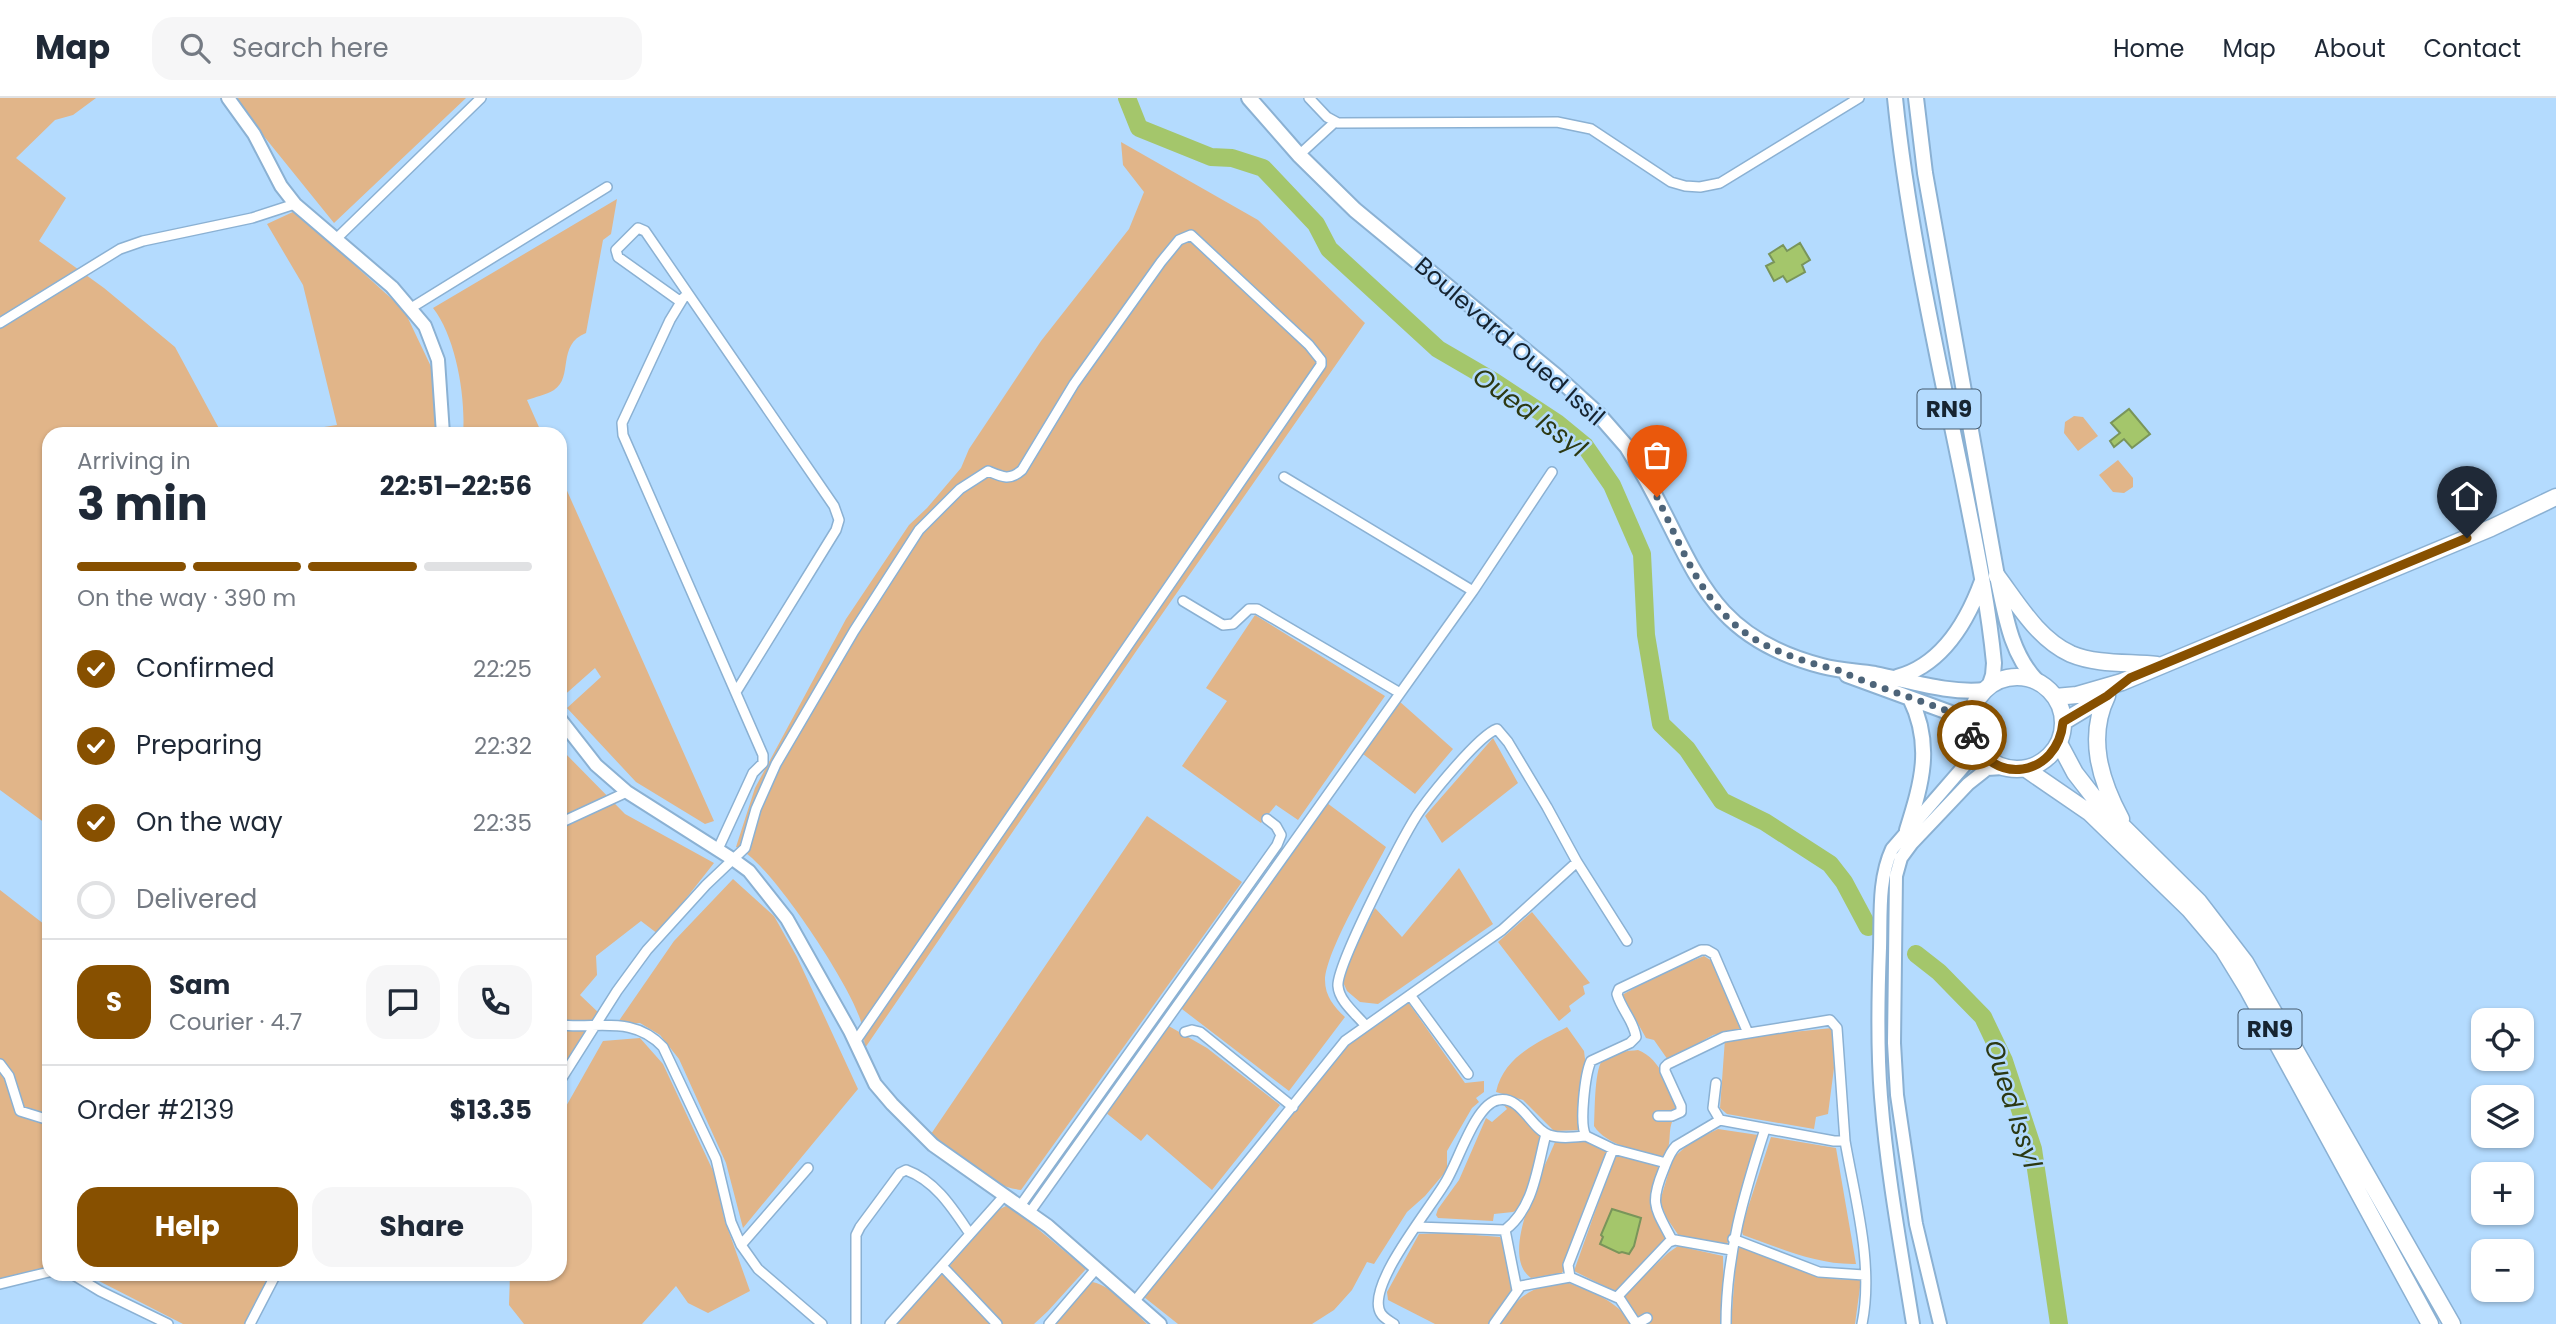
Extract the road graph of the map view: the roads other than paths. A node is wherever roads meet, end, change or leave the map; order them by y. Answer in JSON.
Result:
{"nodes":[{"id":1,"x":228,"y":98,"type":"edge"},
{"id":2,"x":481,"y":98,"type":"edge"},
{"id":3,"x":1249,"y":98,"type":"edge"},
{"id":4,"x":1309,"y":98,"type":"edge"},
{"id":5,"x":1859,"y":98,"type":"edge"},
{"id":6,"x":1895,"y":98,"type":"edge"},
{"id":7,"x":1916,"y":98,"type":"edge"},
{"id":8,"x":1335,"y":122,"type":"junction"},
{"id":9,"x":1299,"y":155,"type":"junction"},
{"id":10,"x":607,"y":187,"type":"dead end"},
{"id":11,"x":295,"y":204,"type":"junction"},
{"id":12,"x":336,"y":239,"type":"junction"},
{"id":13,"x":689,"y":292,"type":"junction"},
{"id":14,"x":681,"y":302,"type":"junction"},
{"id":15,"x":411,"y":308,"type":"junction"},
{"id":16,"x":0,"y":323,"type":"edge"},
{"id":17,"x":443,"y":427,"type":"edge"},
{"id":18,"x":1552,"y":472,"type":"dead end"},
{"id":19,"x":1284,"y":477,"type":"dead end"},
{"id":20,"x":2556,"y":497,"type":"edge"},
{"id":21,"x":1990,"y":578,"type":"junction"},
{"id":22,"x":1473,"y":591,"type":"junction"},
{"id":23,"x":1183,"y":601,"type":"dead end"},
{"id":24,"x":2160,"y":665,"type":"junction"},
{"id":25,"x":1840,"y":671,"type":"junction"},
{"id":26,"x":1894,"y":678,"type":"junction"},
{"id":27,"x":2037,"y":681,"type":"junction"},
{"id":28,"x":2122,"y":682,"type":"junction"},
{"id":29,"x":1987,"y":688,"type":"junction"},
{"id":30,"x":736,"y":692,"type":"junction"},
{"id":31,"x":1400,"y":693,"type":"junction"},
{"id":32,"x":2107,"y":696,"type":"junction"},
{"id":33,"x":2055,"y":697,"type":"junction"},
{"id":34,"x":1910,"y":698,"type":"junction"},
{"id":35,"x":2063,"y":722,"type":"junction"},
{"id":36,"x":1970,"y":725,"type":"junction"},
{"id":37,"x":567,"y":728,"type":"edge"},
{"id":38,"x":2059,"y":743,"type":"junction"},
{"id":39,"x":2003,"y":768,"type":"junction"},
{"id":40,"x":2026,"y":769,"type":"junction"},
{"id":41,"x":627,"y":792,"type":"junction"},
{"id":42,"x":1267,"y":819,"type":"dead end"},
{"id":43,"x":567,"y":820,"type":"edge"},
{"id":44,"x":1908,"y":830,"type":"junction"},
{"id":45,"x":2127,"y":831,"type":"junction"},
{"id":46,"x":718,"y":849,"type":"junction"},
{"id":47,"x":734,"y":860,"type":"junction"},
{"id":48,"x":1577,"y":862,"type":"junction"},
{"id":49,"x":1627,"y":941,"type":"dead end"},
{"id":50,"x":1410,"y":995,"type":"junction"},
{"id":51,"x":567,"y":1025,"type":"edge"},
{"id":52,"x":596,"y":1025,"type":"junction"},
{"id":53,"x":1365,"y":1025,"type":"junction"},
{"id":54,"x":1185,"y":1032,"type":"dead end"},
{"id":55,"x":1748,"y":1032,"type":"junction"},
{"id":56,"x":855,"y":1042,"type":"junction"},
{"id":57,"x":0,"y":1064,"type":"edge"},
{"id":58,"x":567,"y":1070,"type":"edge"},
{"id":59,"x":1468,"y":1074,"type":"dead end"},
{"id":60,"x":1716,"y":1083,"type":"dead end"},
{"id":61,"x":1293,"y":1107,"type":"junction"},
{"id":62,"x":1658,"y":1116,"type":"dead end"},
{"id":63,"x":42,"y":1118,"type":"edge"},
{"id":64,"x":1720,"y":1120,"type":"junction"},
{"id":65,"x":1765,"y":1129,"type":"junction"},
{"id":66,"x":1546,"y":1134,"type":"junction"},
{"id":67,"x":1586,"y":1136,"type":"junction"},
{"id":68,"x":1845,"y":1141,"type":"junction"},
{"id":69,"x":1612,"y":1149,"type":"junction"},
{"id":70,"x":1666,"y":1163,"type":"junction"},
{"id":71,"x":808,"y":1168,"type":"dead end"},
{"id":72,"x":1004,"y":1196,"type":"junction"},
{"id":73,"x":1025,"y":1209,"type":"junction"},
{"id":74,"x":1416,"y":1227,"type":"junction"},
{"id":75,"x":1505,"y":1230,"type":"junction"},
{"id":76,"x":970,"y":1234,"type":"junction"},
{"id":77,"x":1733,"y":1239,"type":"junction"},
{"id":78,"x":1672,"y":1240,"type":"junction"},
{"id":79,"x":741,"y":1245,"type":"junction"},
{"id":80,"x":1731,"y":1250,"type":"junction"},
{"id":81,"x":942,"y":1266,"type":"junction"},
{"id":82,"x":1096,"y":1269,"type":"junction"},
{"id":83,"x":42,"y":1274,"type":"edge"},
{"id":84,"x":1864,"y":1275,"type":"junction"},
{"id":85,"x":1570,"y":1277,"type":"junction"},
{"id":86,"x":85,"y":1281,"type":"edge"},
{"id":87,"x":272,"y":1281,"type":"edge"},
{"id":88,"x":0,"y":1283,"type":"edge"},
{"id":89,"x":1517,"y":1290,"type":"junction"},
{"id":90,"x":1618,"y":1298,"type":"junction"},
{"id":91,"x":1134,"y":1302,"type":"junction"},
{"id":92,"x":1379,"y":1310,"type":"junction"},
{"id":93,"x":1647,"y":1318,"type":"dead end"},
{"id":94,"x":891,"y":1322,"type":"edge"},
{"id":95,"x":1049,"y":1323,"type":"edge"},
{"id":96,"x":168,"y":1324,"type":"edge"},
{"id":97,"x":250,"y":1324,"type":"edge"},
{"id":98,"x":822,"y":1324,"type":"edge"},
{"id":99,"x":856,"y":1324,"type":"edge"},
{"id":100,"x":883,"y":1324,"type":"edge"},
{"id":101,"x":997,"y":1324,"type":"edge"},
{"id":102,"x":1160,"y":1324,"type":"edge"},
{"id":103,"x":1376,"y":1324,"type":"edge"},
{"id":104,"x":1394,"y":1324,"type":"edge"},
{"id":105,"x":1493,"y":1324,"type":"edge"},
{"id":106,"x":1726,"y":1324,"type":"edge"},
{"id":107,"x":1862,"y":1324,"type":"edge"},
{"id":108,"x":1913,"y":1324,"type":"edge"},
{"id":109,"x":1940,"y":1324,"type":"edge"},
{"id":110,"x":2430,"y":1324,"type":"edge"},
{"id":111,"x":2452,"y":1324,"type":"edge"}],
"edges":[{"from":1,"to":11,"type":"street"},
{"from":2,"to":12,"type":"street"},
{"from":3,"to":9,"type":"main road","name":"Boulevard Oued Issil"},
{"from":4,"to":8,"type":"street"},
{"from":5,"to":8,"type":"street"},
{"from":6,"to":21,"type":"main road","number":"RN9"},
{"from":7,"to":21,"type":"main road","number":"RN9"},
{"from":8,"to":9,"type":"street"},
{"from":9,"to":25,"type":"main road","name":"Boulevard Oued Issil"},
{"from":10,"to":15,"type":"street"},
{"from":11,"to":12,"type":"street"},
{"from":11,"to":16,"type":"street"},
{"from":12,"to":15,"type":"street"},
{"from":13,"to":14,"type":"street"},
{"from":13,"to":14,"type":"street"},
{"from":13,"to":30,"type":"street"},
{"from":14,"to":30,"type":"street"},
{"from":15,"to":17,"type":"street"},
{"from":18,"to":22,"type":"street"},
{"from":19,"to":22,"type":"street"},
{"from":20,"to":24,"type":"highway"},
{"from":21,"to":24,"type":"highway"},
{"from":21,"to":26,"type":"main road"},
{"from":21,"to":27,"type":"main road","number":"RN9"},
{"from":21,"to":29,"type":"main road","number":"RN9"},
{"from":22,"to":31,"type":"street"},
{"from":23,"to":31,"type":"street"},
{"from":24,"to":28,"type":"highway"},
{"from":25,"to":26,"type":"main road","name":"Boulevard Oued Issil"},
{"from":25,"to":34,"type":"main road","name":"Boulevard Oued Issil"},
{"from":26,"to":29,"type":"main road","name":"Boulevard Oued Issil"},
{"from":27,"to":29,"type":"highway"},
{"from":27,"to":33,"type":"highway","number":"RN9"},
{"from":28,"to":32,"type":"highway"},
{"from":28,"to":33,"type":"highway"},
{"from":29,"to":36,"type":"highway","number":"RN9"},
{"from":30,"to":46,"type":"street"},
{"from":31,"to":73,"type":"street"},
{"from":32,"to":35,"type":"highway"},
{"from":32,"to":45,"type":"highway"},
{"from":33,"to":35,"type":"highway"},
{"from":34,"to":36,"type":"main road","name":"Boulevard Oued Issil"},
{"from":34,"to":44,"type":"main road"},
{"from":35,"to":38,"type":"highway"},
{"from":36,"to":39,"type":"highway"},
{"from":36,"to":44,"type":"street"},
{"from":37,"to":41,"type":"street"},
{"from":38,"to":40,"type":"highway"},
{"from":38,"to":45,"type":"highway","number":"RN9"},
{"from":39,"to":40,"type":"highway"},
{"from":39,"to":109,"type":"street"},
{"from":40,"to":110,"type":"highway","number":"RN9"},
{"from":41,"to":43,"type":"street"},
{"from":41,"to":46,"type":"street"},
{"from":42,"to":73,"type":"street"},
{"from":44,"to":108,"type":"street"},
{"from":45,"to":111,"type":"highway","number":"RN9"},
{"from":46,"to":47,"type":"street"},
{"from":47,"to":52,"type":"street"},
{"from":47,"to":56,"type":"street"},
{"from":47,"to":56,"type":"street"},
{"from":48,"to":49,"type":"street"},
{"from":48,"to":50,"type":"street"},
{"from":48,"to":53,"type":"street"},
{"from":50,"to":53,"type":"street"},
{"from":50,"to":59,"type":"street"},
{"from":51,"to":52,"type":"street"},
{"from":52,"to":58,"type":"street"},
{"from":52,"to":79,"type":"street"},
{"from":53,"to":61,"type":"street"},
{"from":54,"to":61,"type":"street"},
{"from":55,"to":62,"type":"street"},
{"from":55,"to":67,"type":"street"},
{"from":55,"to":68,"type":"street"},
{"from":56,"to":72,"type":"street"},
{"from":57,"to":63,"type":"street"},
{"from":60,"to":64,"type":"street"},
{"from":61,"to":91,"type":"street"},
{"from":64,"to":65,"type":"street"},
{"from":64,"to":70,"type":"street"},
{"from":65,"to":68,"type":"street"},
{"from":65,"to":77,"type":"street"},
{"from":66,"to":67,"type":"street"},
{"from":66,"to":74,"type":"street"},
{"from":66,"to":75,"type":"street"},
{"from":67,"to":69,"type":"street"},
{"from":68,"to":84,"type":"street"},
{"from":69,"to":70,"type":"street"},
{"from":69,"to":85,"type":"street"},
{"from":70,"to":78,"type":"street"},
{"from":71,"to":79,"type":"street"},
{"from":72,"to":73,"type":"street"},
{"from":72,"to":76,"type":"street"},
{"from":73,"to":82,"type":"street"},
{"from":74,"to":75,"type":"street"},
{"from":74,"to":92,"type":"street"},
{"from":75,"to":89,"type":"street"},
{"from":76,"to":81,"type":"street"},
{"from":76,"to":99,"type":"street"},
{"from":77,"to":80,"type":"street"},
{"from":77,"to":84,"type":"street"},
{"from":78,"to":80,"type":"street"},
{"from":78,"to":90,"type":"street"},
{"from":79,"to":98,"type":"street"},
{"from":80,"to":106,"type":"street"},
{"from":81,"to":94,"type":"street"},
{"from":81,"to":101,"type":"street"},
{"from":82,"to":91,"type":"street"},
{"from":82,"to":95,"type":"street"},
{"from":83,"to":88,"type":"street"},
{"from":84,"to":107,"type":"street"},
{"from":85,"to":89,"type":"street"},
{"from":85,"to":90,"type":"street"},
{"from":86,"to":96,"type":"street"},
{"from":87,"to":97,"type":"street"},
{"from":89,"to":105,"type":"street"},
{"from":90,"to":93,"type":"street"},
{"from":91,"to":102,"type":"street"},
{"from":92,"to":103,"type":"street"},
{"from":92,"to":104,"type":"street"},
{"from":94,"to":100,"type":"street"}]}
